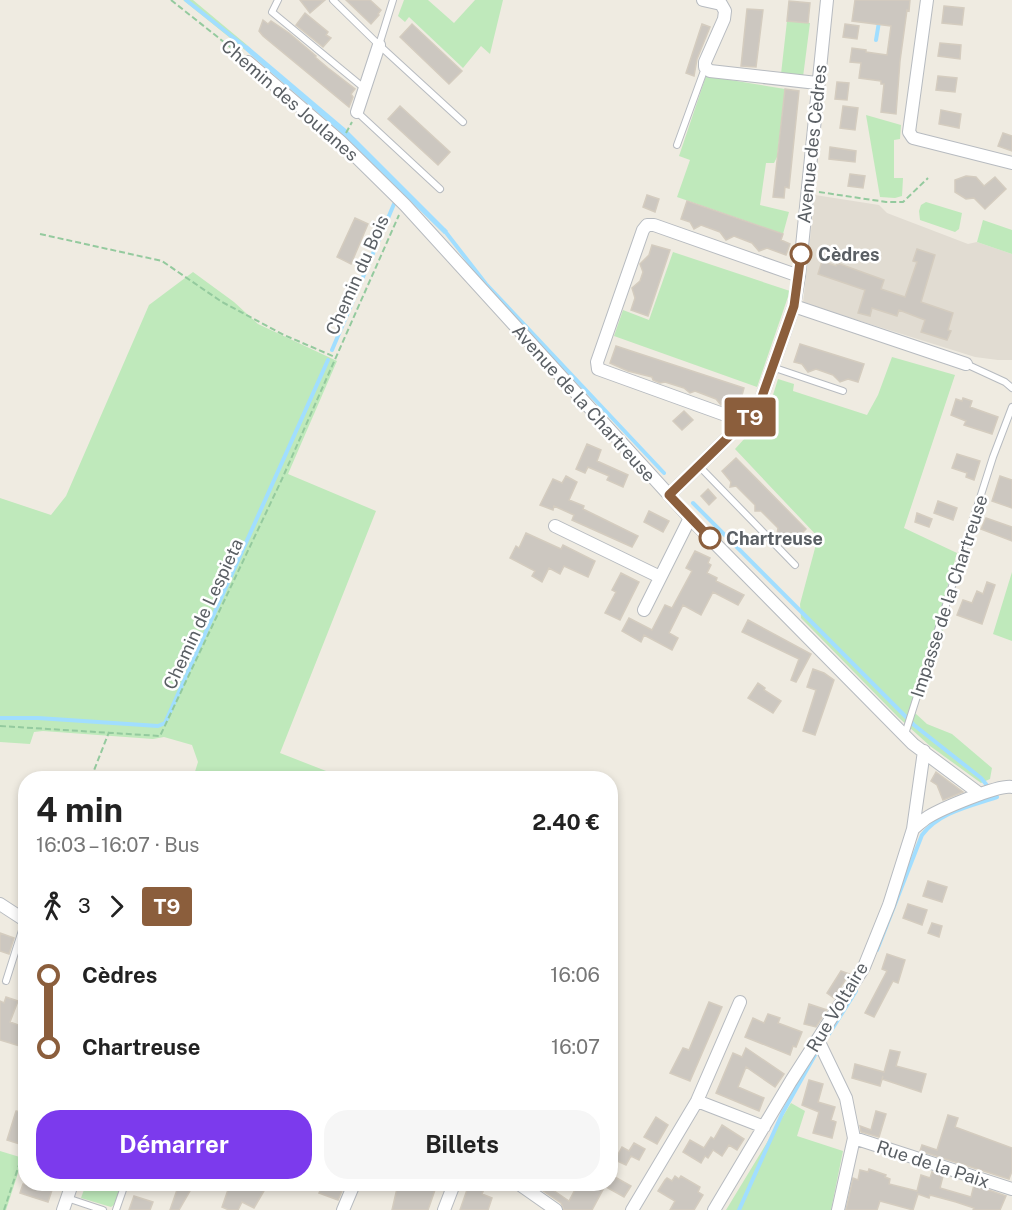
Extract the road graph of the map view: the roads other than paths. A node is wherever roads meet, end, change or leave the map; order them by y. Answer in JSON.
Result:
{"nodes":[{"id":1,"x":278,"y":0,"type":"edge"},
{"id":2,"x":333,"y":0,"type":"edge"},
{"id":3,"x":393,"y":0,"type":"edge"},
{"id":4,"x":704,"y":0,"type":"edge"},
{"id":5,"x":827,"y":0,"type":"edge"},
{"id":6,"x":927,"y":0,"type":"edge"},
{"id":7,"x":379,"y":45,"type":"junction"},
{"id":8,"x":248,"y":62,"type":"road end"},
{"id":9,"x":705,"y":67,"type":"junction"},
{"id":10,"x":817,"y":83,"type":"junction"},
{"id":11,"x":364,"y":88,"type":"junction"},
{"id":12,"x":357,"y":111,"type":"joint"},
{"id":13,"x":463,"y":122,"type":"dead end"},
{"id":14,"x":677,"y":145,"type":"dead end"},
{"id":15,"x":1012,"y":163,"type":"edge"},
{"id":16,"x":440,"y":189,"type":"dead end"},
{"id":17,"x":405,"y":205,"type":"joint"},
{"id":18,"x":799,"y":276,"type":"junction"},
{"id":19,"x":794,"y":306,"type":"junction"},
{"id":20,"x":966,"y":364,"type":"joint"},
{"id":21,"x":772,"y":367,"type":"junction"},
{"id":22,"x":1012,"y":388,"type":"edge"},
{"id":23,"x":843,"y":392,"type":"dead end"},
{"id":24,"x":1012,"y":407,"type":"edge"},
{"id":25,"x":746,"y":422,"type":"junction"},
{"id":26,"x":699,"y":466,"type":"junction"},
{"id":27,"x":669,"y":495,"type":"junction"},
{"id":28,"x":690,"y":518,"type":"junction"},
{"id":29,"x":555,"y":526,"type":"dead end"},
{"id":30,"x":795,"y":566,"type":"dead end"},
{"id":31,"x":660,"y":578,"type":"junction"},
{"id":32,"x":644,"y":610,"type":"dead end"},
{"id":33,"x":906,"y":730,"type":"junction"},
{"id":34,"x":924,"y":751,"type":"junction"},
{"id":35,"x":1009,"y":786,"type":"edge"},
{"id":36,"x":980,"y":794,"type":"junction"},
{"id":37,"x":913,"y":829,"type":"junction"},
{"id":38,"x":0,"y":904,"type":"edge"},
{"id":39,"x":18,"y":916,"type":"edge"},
{"id":40,"x":18,"y":943,"type":"edge"},
{"id":41,"x":6,"y":981,"type":"dead end"},
{"id":42,"x":740,"y":1002,"type":"dead end"},
{"id":43,"x":818,"y":1040,"type":"junction"},
{"id":44,"x":697,"y":1101,"type":"junction"},
{"id":45,"x":764,"y":1127,"type":"junction"},
{"id":46,"x":854,"y":1138,"type":"junction"},
{"id":47,"x":1012,"y":1189,"type":"edge"},
{"id":48,"x":123,"y":1191,"type":"edge"},
{"id":49,"x":351,"y":1191,"type":"edge"},
{"id":50,"x":451,"y":1191,"type":"edge"},
{"id":51,"x":529,"y":1191,"type":"edge"},
{"id":52,"x":65,"y":1204,"type":"edge"},
{"id":53,"x":102,"y":1210,"type":"edge"},
{"id":54,"x":116,"y":1210,"type":"edge"},
{"id":55,"x":343,"y":1210,"type":"edge"},
{"id":56,"x":444,"y":1210,"type":"edge"},
{"id":57,"x":556,"y":1210,"type":"edge"},
{"id":58,"x":632,"y":1210,"type":"edge"},
{"id":59,"x":714,"y":1210,"type":"edge"},
{"id":60,"x":838,"y":1210,"type":"edge"}],
"edges":[{"from":1,"to":11,"type":"lane"},
{"from":2,"to":7,"type":"lane"},
{"from":3,"to":7,"type":"lane"},
{"from":4,"to":9,"type":"street"},
{"from":5,"to":10,"type":"street","name":"Avenue des Cèdres"},
{"from":6,"to":15,"type":"street"},
{"from":7,"to":11,"type":"street"},
{"from":7,"to":13,"type":"lane"},
{"from":8,"to":17,"type":"street","name":"Chemin des Joulanes"},
{"from":9,"to":10,"type":"street"},
{"from":9,"to":14,"type":"lane"},
{"from":10,"to":18,"type":"street","name":"Avenue des Cèdres"},
{"from":11,"to":12,"type":"street"},
{"from":12,"to":16,"type":"lane"},
{"from":17,"to":27,"type":"street","name":"Avenue de la Chartreuse"},
{"from":18,"to":19,"type":"street","name":"Avenue des Cèdres"},
{"from":18,"to":25,"type":"street"},
{"from":19,"to":20,"type":"street"},
{"from":19,"to":21,"type":"street","name":"Avenue des Cèdres"},
{"from":20,"to":22,"type":"lane"},
{"from":21,"to":23,"type":"lane"},
{"from":21,"to":25,"type":"street","name":"Avenue des Cèdres"},
{"from":24,"to":33,"type":"lane","name":"Impasse de la Chartreuse"},
{"from":25,"to":26,"type":"street","name":"Avenue des Cèdres"},
{"from":26,"to":27,"type":"street","name":"Avenue des Cèdres"},
{"from":26,"to":30,"type":"lane"},
{"from":27,"to":28,"type":"street","name":"Avenue de la Chartreuse"},
{"from":28,"to":31,"type":"street"},
{"from":28,"to":33,"type":"street","name":"Avenue de la Chartreuse"},
{"from":29,"to":31,"type":"street"},
{"from":31,"to":32,"type":"street"},
{"from":33,"to":34,"type":"street","name":"Avenue de la Chartreuse"},
{"from":34,"to":36,"type":"street","name":"Avenue de la Chartreuse"},
{"from":34,"to":37,"type":"street","name":"Rue Voltaire"},
{"from":35,"to":36,"type":"street"},
{"from":36,"to":37,"type":"street"},
{"from":37,"to":43,"type":"street","name":"Rue Voltaire"},
{"from":38,"to":39,"type":"street"},
{"from":40,"to":41,"type":"lane"},
{"from":42,"to":44,"type":"street"},
{"from":43,"to":45,"type":"street","name":"Rue Voltaire"},
{"from":43,"to":46,"type":"street"},
{"from":44,"to":45,"type":"street"},
{"from":44,"to":58,"type":"street"},
{"from":45,"to":59,"type":"street","name":"Rue Voltaire"},
{"from":46,"to":47,"type":"street","name":"Rue de la Paix"},
{"from":46,"to":60,"type":"street"},
{"from":48,"to":54,"type":"lane"},
{"from":49,"to":55,"type":"street"},
{"from":50,"to":56,"type":"street"},
{"from":51,"to":57,"type":"street"},
{"from":52,"to":53,"type":"lane"}]}
